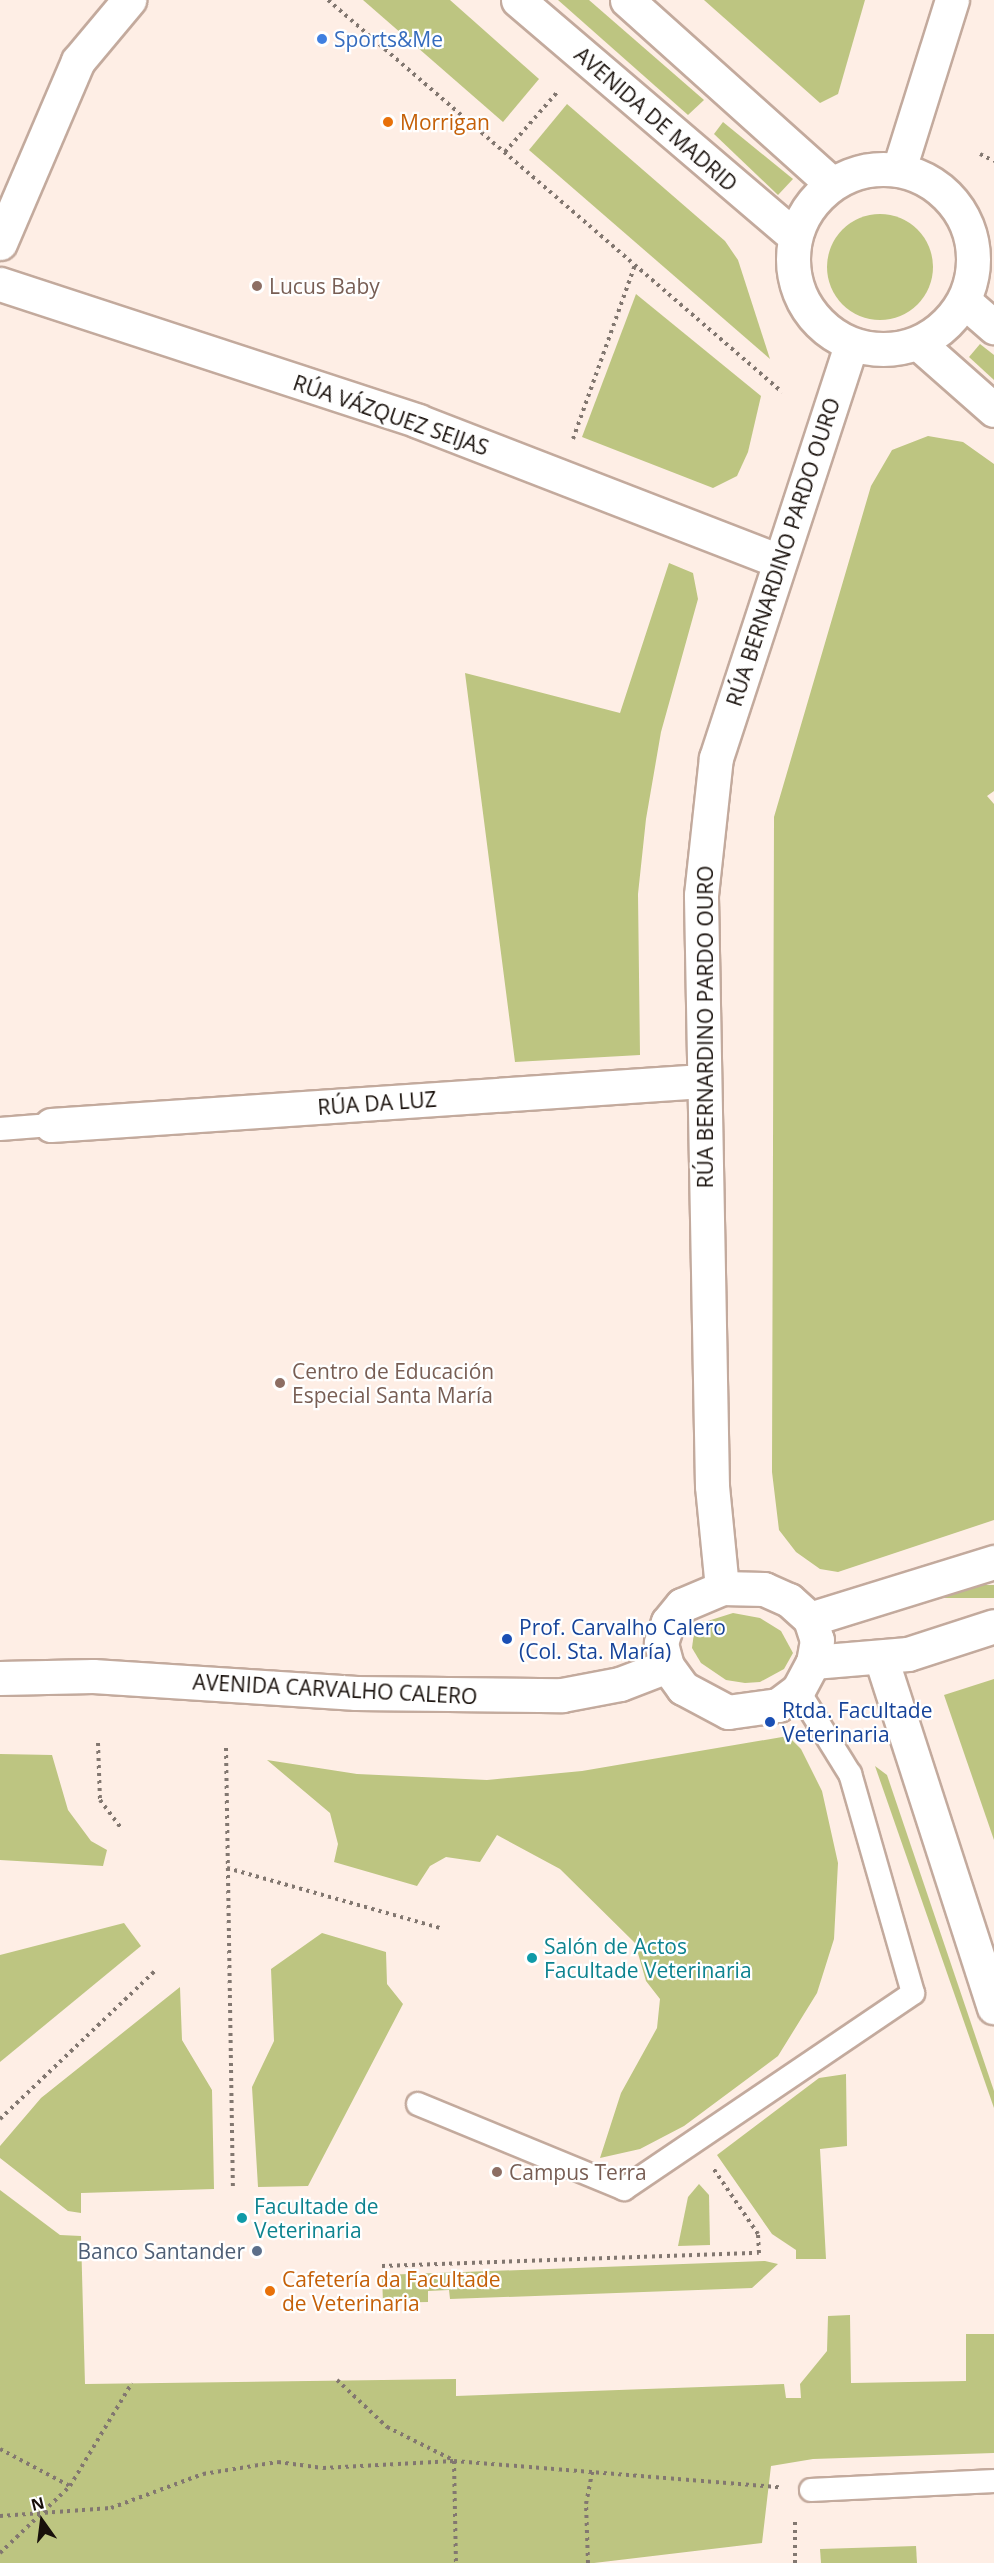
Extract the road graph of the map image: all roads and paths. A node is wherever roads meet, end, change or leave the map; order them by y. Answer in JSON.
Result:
{"nodes":[{"id":1,"x":129,"y":0,"type":"edge"},
{"id":2,"x":328,"y":0,"type":"edge"},
{"id":3,"x":518,"y":0,"type":"edge"},
{"id":4,"x":627,"y":0,"type":"edge"},
{"id":5,"x":952,"y":0,"type":"edge"},
{"id":6,"x":559,"y":90,"type":"dead end"},
{"id":7,"x":505,"y":153,"type":"junction"},
{"id":8,"x":980,"y":154,"type":"dead end"},
{"id":9,"x":994,"y":161,"type":"edge"},
{"id":10,"x":899,"y":170,"type":"junction"},
{"id":11,"x":832,"y":184,"type":"junction"},
{"id":12,"x":794,"y":236,"type":"junction"},
{"id":13,"x":0,"y":243,"type":"edge"},
{"id":14,"x":635,"y":265,"type":"junction"},
{"id":15,"x":0,"y":284,"type":"edge"},
{"id":16,"x":964,"y":301,"type":"junction"},
{"id":17,"x":994,"y":327,"type":"edge"},
{"id":18,"x":918,"y":343,"type":"junction"},
{"id":19,"x":851,"y":344,"type":"junction"},
{"id":20,"x":782,"y":392,"type":"dead end"},
{"id":21,"x":994,"y":410,"type":"edge"},
{"id":22,"x":571,"y":447,"type":"dead end"},
{"id":23,"x":777,"y":560,"type":"junction"},
{"id":24,"x":703,"y":1081,"type":"junction"},
{"id":25,"x":51,"y":1125,"type":"joint"},
{"id":26,"x":0,"y":1129,"type":"edge"},
{"id":27,"x":994,"y":1562,"type":"edge"},
{"id":28,"x":722,"y":1588,"type":"junction"},
{"id":29,"x":810,"y":1619,"type":"junction"},
{"id":30,"x":994,"y":1626,"type":"edge"},
{"id":31,"x":881,"y":1658,"type":"junction"},
{"id":32,"x":667,"y":1666,"type":"junction"},
{"id":33,"x":806,"y":1676,"type":"junction"},
{"id":34,"x":0,"y":1678,"type":"edge"},
{"id":35,"x":98,"y":1743,"type":"dead end"},
{"id":36,"x":226,"y":1748,"type":"dead end"},
{"id":37,"x":121,"y":1828,"type":"dead end"},
{"id":38,"x":227,"y":1868,"type":"junction"},
{"id":39,"x":440,"y":1928,"type":"dead end"},
{"id":40,"x":155,"y":1971,"type":"dead end"},
{"id":41,"x":994,"y":2007,"type":"edge"},
{"id":42,"x":418,"y":2104,"type":"dead end"},
{"id":43,"x":0,"y":2119,"type":"edge"},
{"id":44,"x":695,"y":2141,"type":"junction"},
{"id":45,"x":233,"y":2188,"type":"dead end"},
{"id":46,"x":382,"y":2266,"type":"dead end"},
{"id":47,"x":337,"y":2380,"type":"dead end"},
{"id":48,"x":132,"y":2383,"type":"dead end"},
{"id":49,"x":0,"y":2449,"type":"edge"},
{"id":50,"x":454,"y":2460,"type":"junction"},
{"id":51,"x":592,"y":2472,"type":"junction"},
{"id":52,"x":994,"y":2481,"type":"edge"},
{"id":53,"x":70,"y":2486,"type":"junction"},
{"id":54,"x":803,"y":2489,"type":"junction"},
{"id":55,"x":0,"y":2516,"type":"edge"},
{"id":56,"x":39,"y":2516,"type":"junction"},
{"id":57,"x":0,"y":2553,"type":"edge"},
{"id":58,"x":456,"y":2563,"type":"edge"},
{"id":59,"x":588,"y":2563,"type":"edge"},
{"id":60,"x":795,"y":2563,"type":"edge"}],
"edges":[{"from":1,"to":13,"type":"street"},
{"from":2,"to":7,"type":"path"},
{"from":3,"to":12,"type":"street","name":"AVENIDA DE MADRID"},
{"from":4,"to":11,"type":"street"},
{"from":5,"to":10,"type":"street"},
{"from":6,"to":7,"type":"path"},
{"from":7,"to":14,"type":"path"},
{"from":8,"to":9,"type":"path"},
{"from":10,"to":11,"type":"street"},
{"from":10,"to":16,"type":"street"},
{"from":11,"to":12,"type":"street"},
{"from":12,"to":19,"type":"street"},
{"from":14,"to":20,"type":"path"},
{"from":14,"to":22,"type":"path"},
{"from":15,"to":23,"type":"street","name":"RÚA VÁZQUEZ SEIJAS"},
{"from":16,"to":17,"type":"street"},
{"from":16,"to":18,"type":"street"},
{"from":18,"to":19,"type":"street"},
{"from":18,"to":21,"type":"street"},
{"from":19,"to":23,"type":"street","name":"RÚA BERNARDINO PARDO OURO"},
{"from":23,"to":24,"type":"street","name":"RÚA BERNARDINO PARDO OURO"},
{"from":24,"to":25,"type":"street","name":"RÚA DA LUZ"},
{"from":24,"to":28,"type":"street","name":"RÚA BERNARDINO PARDO OURO"},
{"from":25,"to":26,"type":"lane"},
{"from":27,"to":29,"type":"street"},
{"from":28,"to":29,"type":"street"},
{"from":28,"to":32,"type":"street"},
{"from":29,"to":33,"type":"street"},
{"from":30,"to":31,"type":"street"},
{"from":31,"to":33,"type":"street"},
{"from":31,"to":41,"type":"street"},
{"from":32,"to":33,"type":"street"},
{"from":32,"to":34,"type":"street","name":"AVENIDA CARVALHO CALERO"},
{"from":33,"to":44,"type":"lane"},
{"from":35,"to":37,"type":"path"},
{"from":36,"to":38,"type":"path"},
{"from":38,"to":39,"type":"path"},
{"from":38,"to":45,"type":"path"},
{"from":40,"to":43,"type":"path"},
{"from":42,"to":44,"type":"lane"},
{"from":44,"to":46,"type":"path"},
{"from":47,"to":50,"type":"path"},
{"from":48,"to":53,"type":"path"},
{"from":49,"to":53,"type":"path"},
{"from":50,"to":51,"type":"path"},
{"from":50,"to":56,"type":"path"},
{"from":50,"to":58,"type":"path"},
{"from":51,"to":54,"type":"path"},
{"from":51,"to":59,"type":"path"},
{"from":52,"to":54,"type":"lane"},
{"from":53,"to":56,"type":"path"},
{"from":54,"to":60,"type":"path"},
{"from":55,"to":56,"type":"path"},
{"from":56,"to":57,"type":"path"}]}
